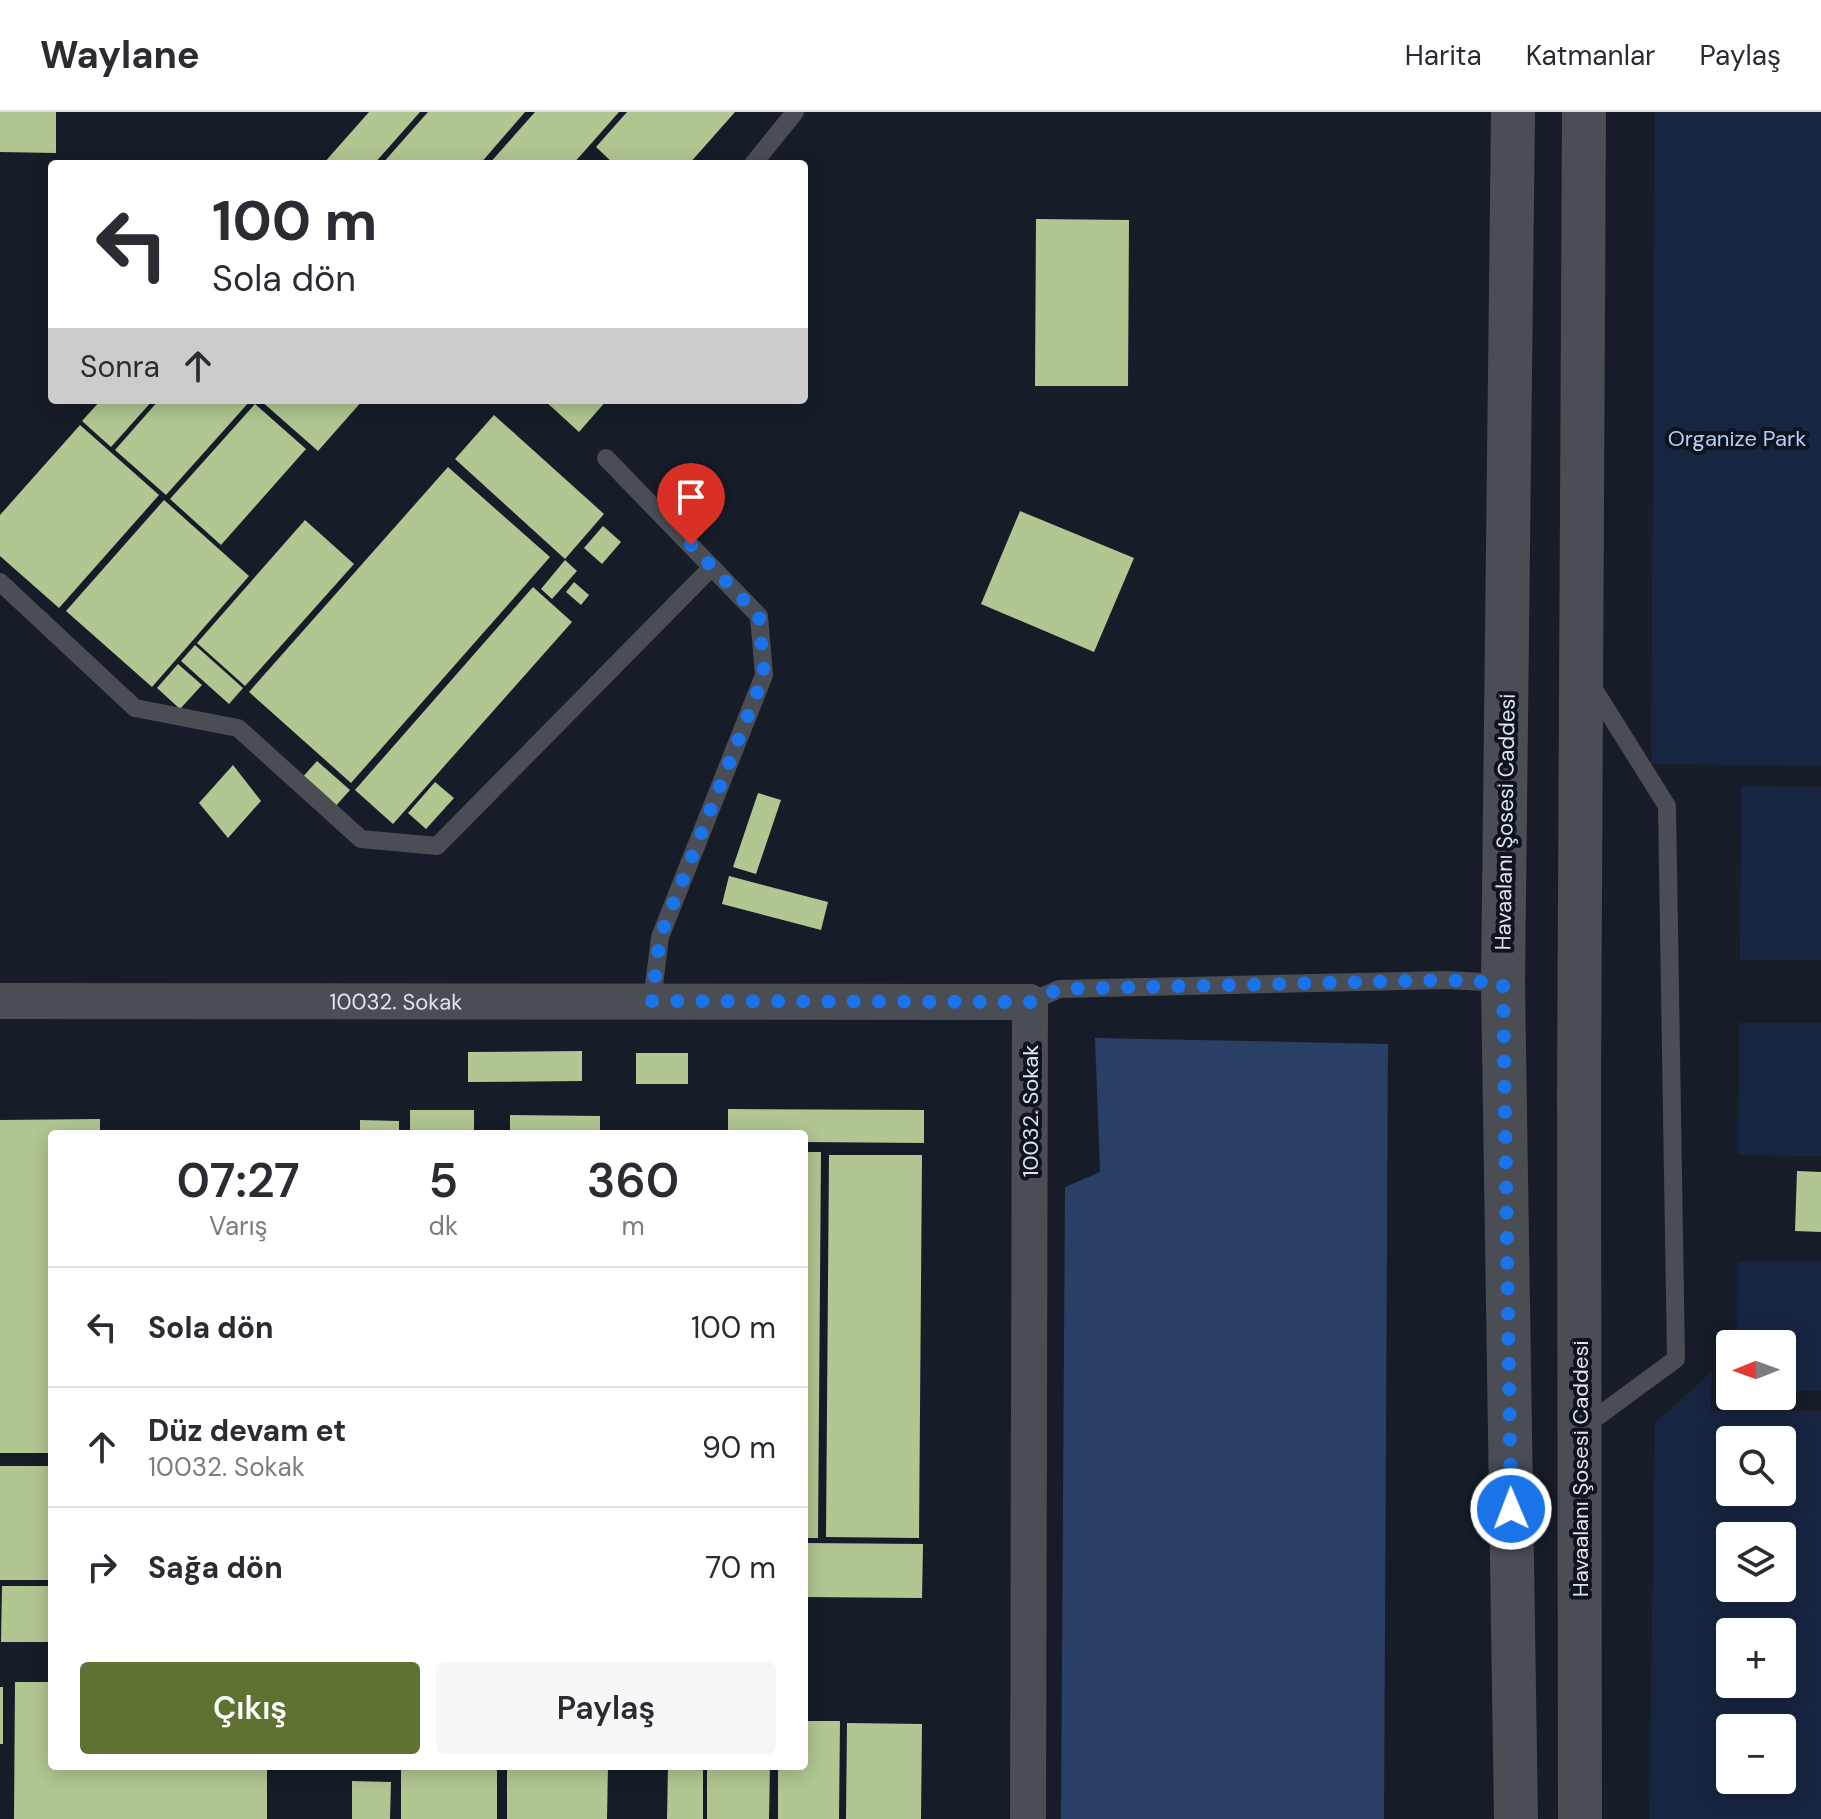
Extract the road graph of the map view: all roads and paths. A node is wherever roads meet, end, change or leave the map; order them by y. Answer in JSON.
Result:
{"nodes":[{"id":1,"x":795,"y":112,"type":"edge"},
{"id":2,"x":1513,"y":112,"type":"edge"},
{"id":3,"x":1584,"y":112,"type":"edge"},
{"id":4,"x":756,"y":160,"type":"edge"},
{"id":5,"x":606,"y":458,"type":"dead end"},
{"id":6,"x":712,"y":567,"type":"junction"},
{"id":7,"x":0,"y":582,"type":"edge"},
{"id":8,"x":1581,"y":668,"type":"junction"},
{"id":9,"x":1503,"y":983,"type":"junction"},
{"id":10,"x":0,"y":1001,"type":"edge"},
{"id":11,"x":652,"y":1001,"type":"junction"},
{"id":12,"x":1030,"y":1002,"type":"junction"},
{"id":13,"x":1580,"y":1430,"type":"junction"},
{"id":14,"x":1028,"y":1819,"type":"edge"},
{"id":15,"x":1516,"y":1819,"type":"edge"},
{"id":16,"x":1580,"y":1819,"type":"edge"}],
"edges":[{"from":1,"to":4,"type":"lane"},
{"from":2,"to":9,"type":"street","name":"Havaalanı Şosesi Caddesi"},
{"from":3,"to":8,"type":"street","name":"Havaalanı Şosesi Caddesi"},
{"from":5,"to":6,"type":"lane"},
{"from":6,"to":7,"type":"lane"},
{"from":6,"to":11,"type":"lane"},
{"from":8,"to":13,"type":"street","name":"Havaalanı Şosesi Caddesi"},
{"from":8,"to":13,"type":"lane"},
{"from":9,"to":12,"type":"lane"},
{"from":9,"to":15,"type":"street","name":"Havaalanı Şosesi Caddesi"},
{"from":10,"to":11,"type":"street","name":"10032. Sokak"},
{"from":11,"to":12,"type":"street","name":"10032. Sokak"},
{"from":12,"to":14,"type":"street","name":"10032. Sokak"},
{"from":13,"to":16,"type":"street","name":"Havaalanı Şosesi Caddesi"}]}
